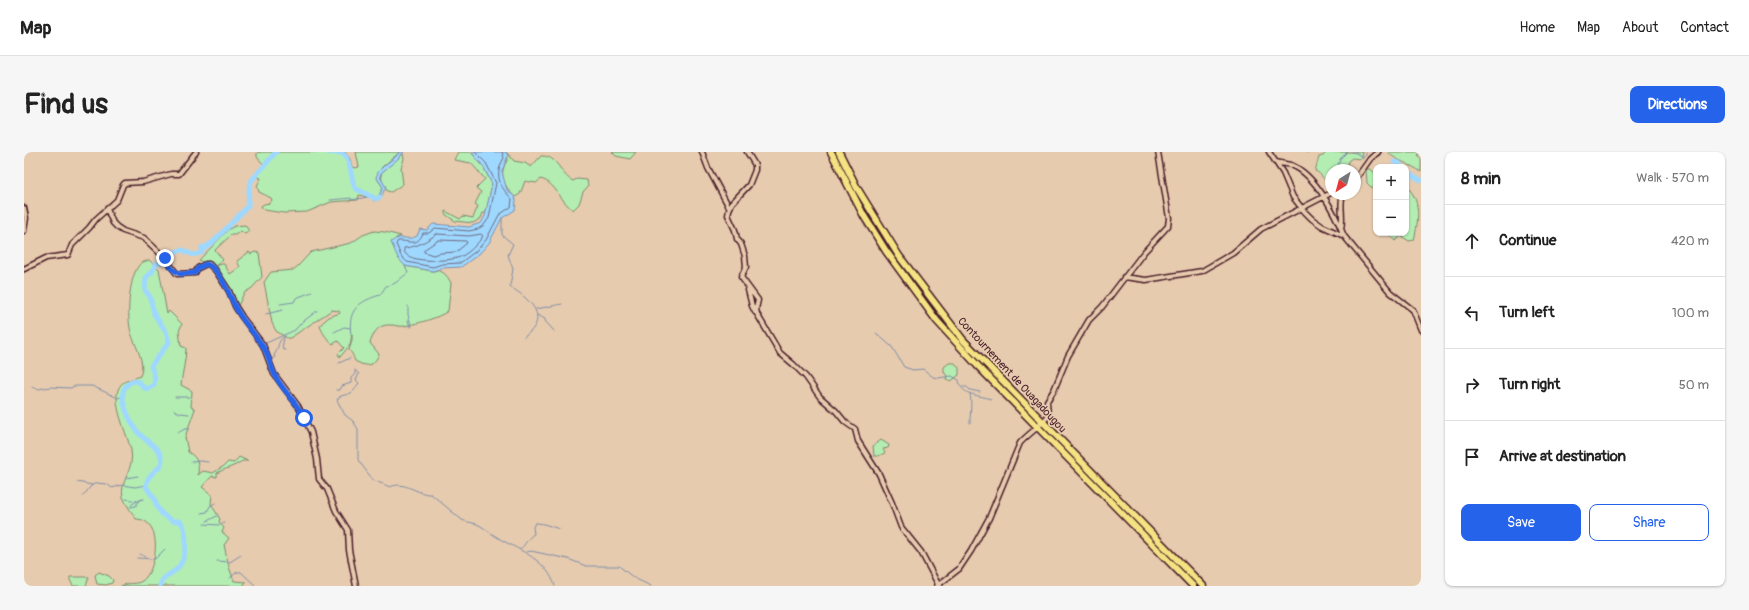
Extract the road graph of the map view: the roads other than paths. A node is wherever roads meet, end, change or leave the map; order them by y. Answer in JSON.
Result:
{"nodes":[{"id":1,"x":196,"y":152,"type":"edge"},
{"id":2,"x":702,"y":152,"type":"edge"},
{"id":3,"x":747,"y":152,"type":"edge"},
{"id":4,"x":831,"y":152,"type":"edge"},
{"id":5,"x":839,"y":152,"type":"edge"},
{"id":6,"x":1158,"y":152,"type":"edge"},
{"id":7,"x":1269,"y":152,"type":"edge"},
{"id":8,"x":1378,"y":152,"type":"edge"},
{"id":9,"x":1275,"y":162,"type":"junction"},
{"id":10,"x":1361,"y":172,"type":"edge"},
{"id":11,"x":1324,"y":196,"type":"junction"},
{"id":12,"x":1342,"y":200,"type":"edge"},
{"id":13,"x":730,"y":207,"type":"junction"},
{"id":14,"x":24,"y":208,"type":"edge"},
{"id":15,"x":1301,"y":208,"type":"junction"},
{"id":16,"x":107,"y":209,"type":"junction"},
{"id":17,"x":1341,"y":229,"type":"junction"},
{"id":18,"x":24,"y":231,"type":"edge"},
{"id":19,"x":1344,"y":236,"type":"junction"},
{"id":20,"x":24,"y":269,"type":"edge"},
{"id":21,"x":1124,"y":277,"type":"junction"},
{"id":22,"x":748,"y":288,"type":"junction"},
{"id":23,"x":756,"y":314,"type":"junction"},
{"id":24,"x":1421,"y":330,"type":"edge"},
{"id":25,"x":1043,"y":423,"type":"junction"},
{"id":26,"x":1038,"y":428,"type":"junction"},
{"id":27,"x":356,"y":586,"type":"edge"},
{"id":28,"x":938,"y":586,"type":"edge"},
{"id":29,"x":1193,"y":586,"type":"edge"},
{"id":30,"x":1203,"y":586,"type":"edge"}],
"edges":[{"from":1,"to":16,"type":"street"},
{"from":2,"to":13,"type":"street"},
{"from":3,"to":13,"type":"street"},
{"from":4,"to":26,"type":"highway","name":"Contournement de Ouagadougou"},
{"from":5,"to":25,"type":"highway","name":"Contournement de Ouagadougou"},
{"from":6,"to":21,"type":"street"},
{"from":7,"to":9,"type":"street"},
{"from":8,"to":10,"type":"street"},
{"from":9,"to":11,"type":"street"},
{"from":9,"to":15,"type":"street"},
{"from":11,"to":15,"type":"street"},
{"from":11,"to":17,"type":"street"},
{"from":12,"to":17,"type":"street"},
{"from":13,"to":22,"type":"street"},
{"from":14,"to":18,"type":"street"},
{"from":15,"to":19,"type":"street"},
{"from":15,"to":21,"type":"street"},
{"from":16,"to":20,"type":"street"},
{"from":16,"to":27,"type":"street"},
{"from":17,"to":19,"type":"street"},
{"from":19,"to":24,"type":"street"},
{"from":21,"to":25,"type":"street"},
{"from":22,"to":23,"type":"street"},
{"from":22,"to":23,"type":"street"},
{"from":23,"to":28,"type":"street"},
{"from":25,"to":26,"type":"street"},
{"from":25,"to":30,"type":"highway","name":"Contournement de Ouagadougou"},
{"from":26,"to":28,"type":"street"},
{"from":26,"to":29,"type":"highway","name":"Contournement de Ouagadougou"}]}
